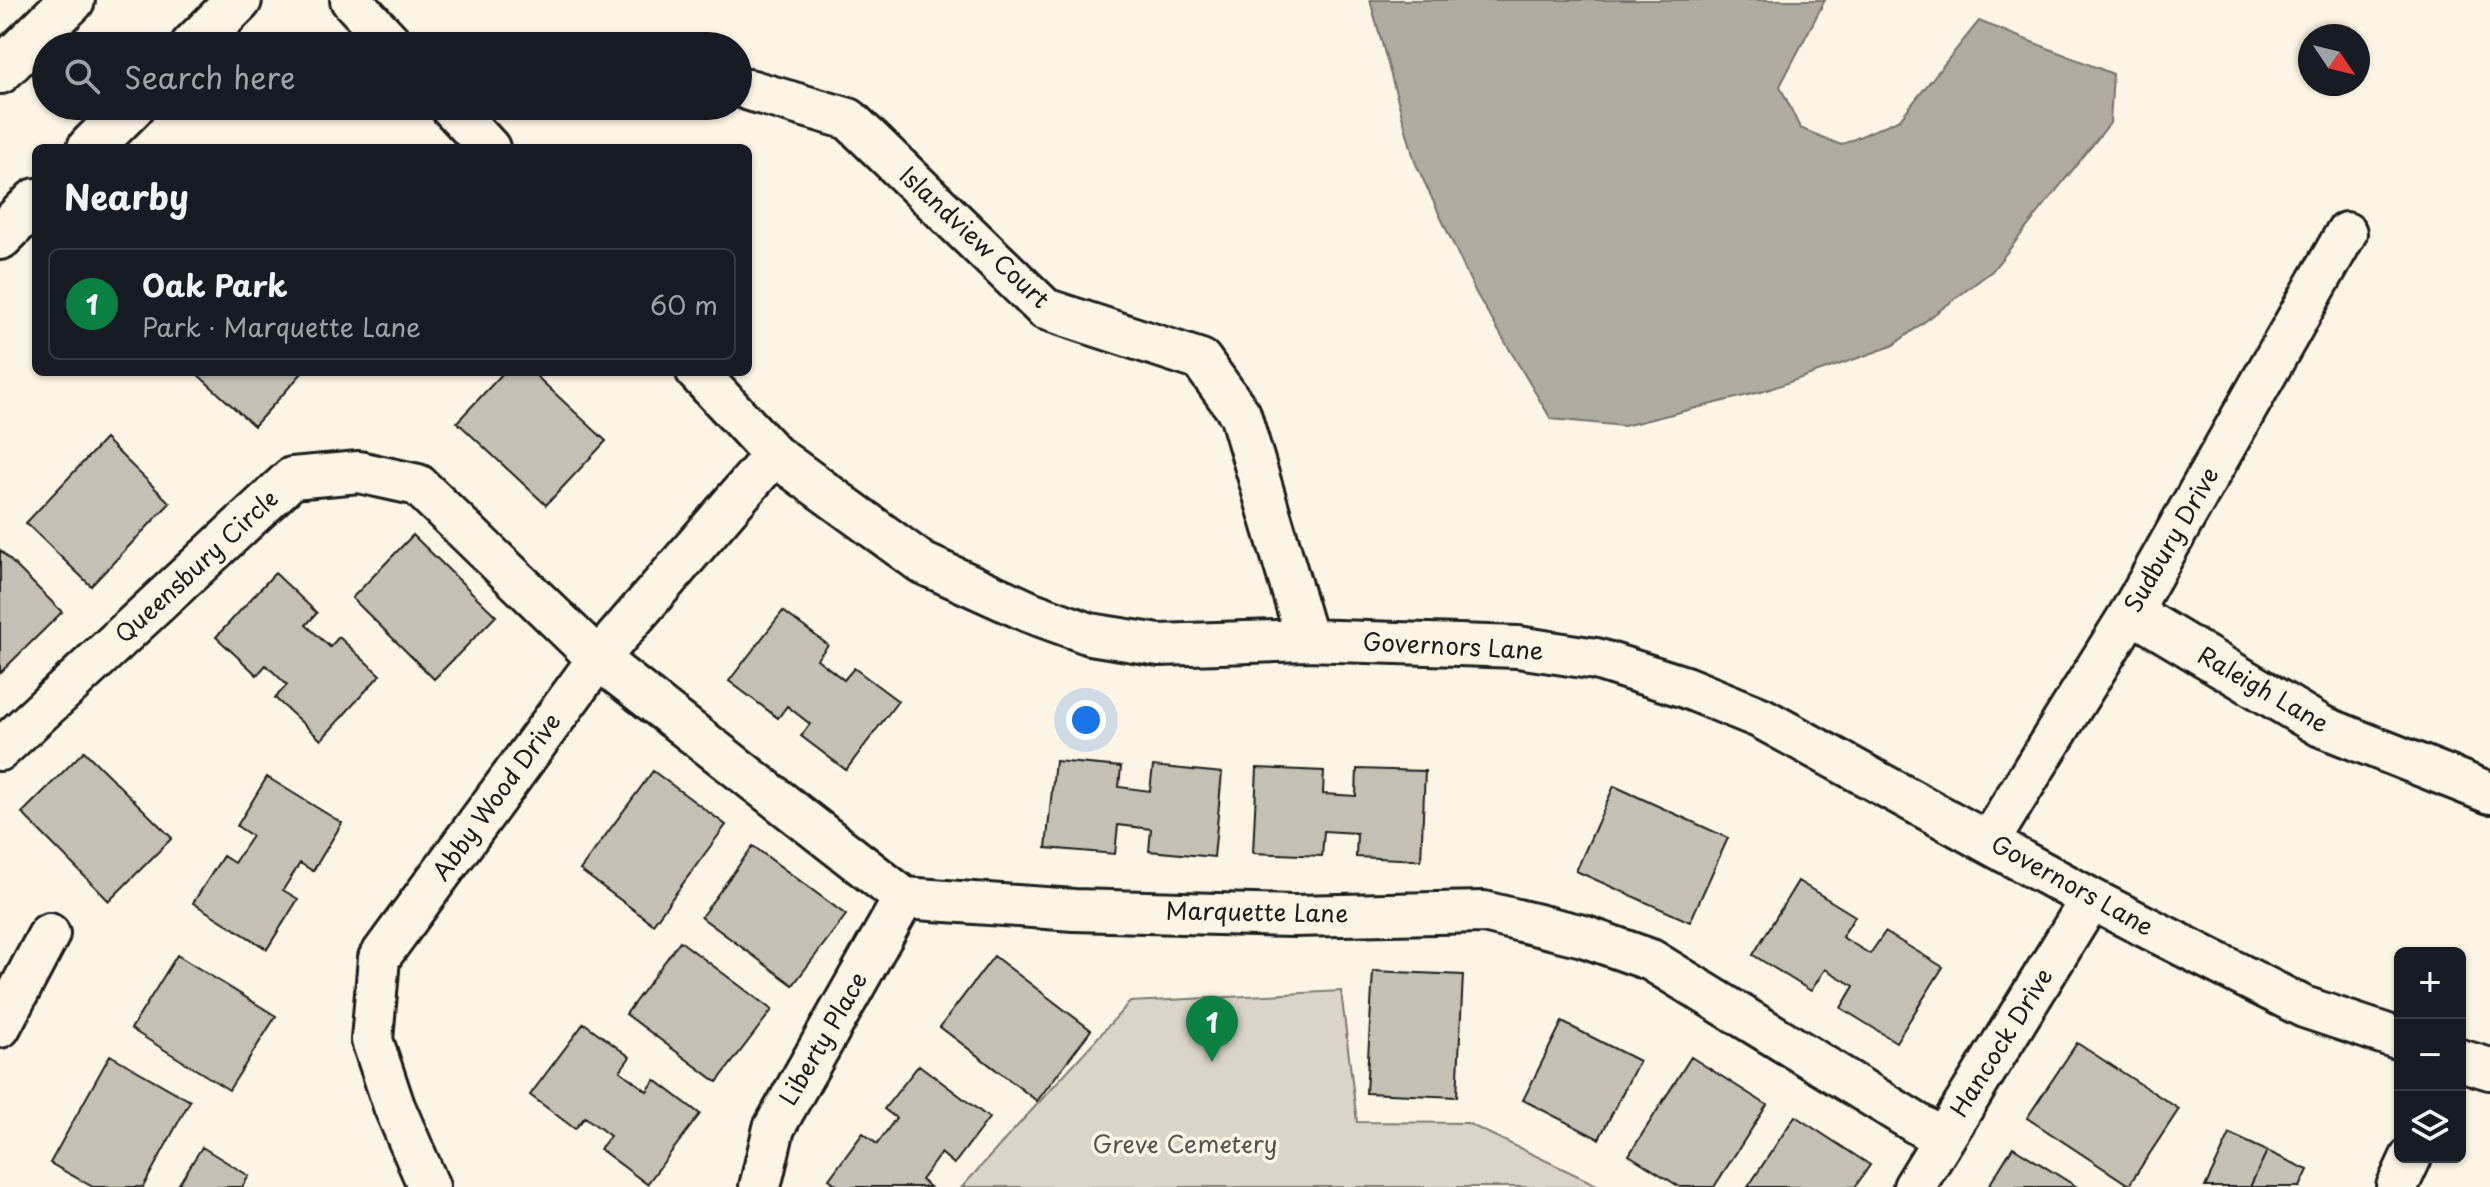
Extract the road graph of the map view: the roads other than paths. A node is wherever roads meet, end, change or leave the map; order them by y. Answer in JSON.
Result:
{"nodes":[{"id":1,"x":72,"y":0,"type":"edge"},
{"id":2,"x":239,"y":0,"type":"edge"},
{"id":3,"x":351,"y":0,"type":"edge"},
{"id":4,"x":40,"y":32,"type":"edge"},
{"id":5,"x":207,"y":32,"type":"edge"},
{"id":6,"x":381,"y":32,"type":"edge"},
{"id":7,"x":32,"y":39,"type":"edge"},
{"id":8,"x":0,"y":71,"type":"edge"},
{"id":9,"x":752,"y":91,"type":"edge"},
{"id":10,"x":118,"y":120,"type":"edge"},
{"id":11,"x":463,"y":120,"type":"edge"},
{"id":12,"x":94,"y":144,"type":"edge"},
{"id":13,"x":485,"y":144,"type":"edge"},
{"id":14,"x":32,"y":205,"type":"edge"},
{"id":15,"x":2346,"y":233,"type":"dead end"},
{"id":16,"x":0,"y":237,"type":"edge"},
{"id":17,"x":701,"y":376,"type":"edge"},
{"id":18,"x":774,"y":455,"type":"junction"},
{"id":19,"x":2131,"y":612,"type":"junction"},
{"id":20,"x":1307,"y":640,"type":"junction"},
{"id":21,"x":598,"y":659,"type":"junction"},
{"id":22,"x":0,"y":750,"type":"edge"},
{"id":23,"x":2488,"y":789,"type":"edge"},
{"id":24,"x":1989,"y":841,"type":"junction"},
{"id":25,"x":904,"y":898,"type":"junction"},
{"id":26,"x":2091,"y":899,"type":"junction"},
{"id":27,"x":49,"y":934,"type":"dead end"},
{"id":28,"x":0,"y":1027,"type":"edge"},
{"id":29,"x":2394,"y":1037,"type":"edge"},
{"id":30,"x":2466,"y":1062,"type":"edge"},
{"id":31,"x":2490,"y":1069,"type":"edge"},
{"id":32,"x":1942,"y":1139,"type":"junction"},
{"id":33,"x":2408,"y":1163,"type":"edge"},
{"id":34,"x":429,"y":1187,"type":"edge"},
{"id":35,"x":760,"y":1187,"type":"edge"},
{"id":36,"x":1914,"y":1187,"type":"edge"},
{"id":37,"x":2397,"y":1187,"type":"edge"}],
"edges":[{"from":1,"to":4,"type":"main road"},
{"from":2,"to":5,"type":"main road"},
{"from":3,"to":6,"type":"street"},
{"from":7,"to":8,"type":"main road"},
{"from":9,"to":20,"type":"street","name":"Islandview Court"},
{"from":10,"to":12,"type":"main road"},
{"from":11,"to":13,"type":"street"},
{"from":14,"to":16,"type":"main road"},
{"from":15,"to":19,"type":"street","name":"Sudbury Drive"},
{"from":17,"to":18,"type":"street","name":"Governors Lane"},
{"from":18,"to":20,"type":"street","name":"Governors Lane"},
{"from":18,"to":21,"type":"street","name":"Abby Wood Drive"},
{"from":19,"to":23,"type":"street","name":"Raleigh Lane"},
{"from":19,"to":24,"type":"street","name":"Sudbury Drive"},
{"from":20,"to":24,"type":"street","name":"Governors Lane"},
{"from":21,"to":22,"type":"street","name":"Queensbury Circle"},
{"from":21,"to":25,"type":"street"},
{"from":21,"to":34,"type":"street","name":"Abby Wood Drive"},
{"from":24,"to":26,"type":"street","name":"Governors Lane"},
{"from":25,"to":32,"type":"street","name":"Marquette Lane"},
{"from":25,"to":35,"type":"street","name":"Liberty Place"},
{"from":26,"to":29,"type":"street","name":"Governors Lane"},
{"from":26,"to":32,"type":"street","name":"Hancock Drive"},
{"from":27,"to":28,"type":"street"},
{"from":30,"to":31,"type":"street"},
{"from":32,"to":36,"type":"street","name":"Hancock Drive"},
{"from":33,"to":37,"type":"street"}]}
